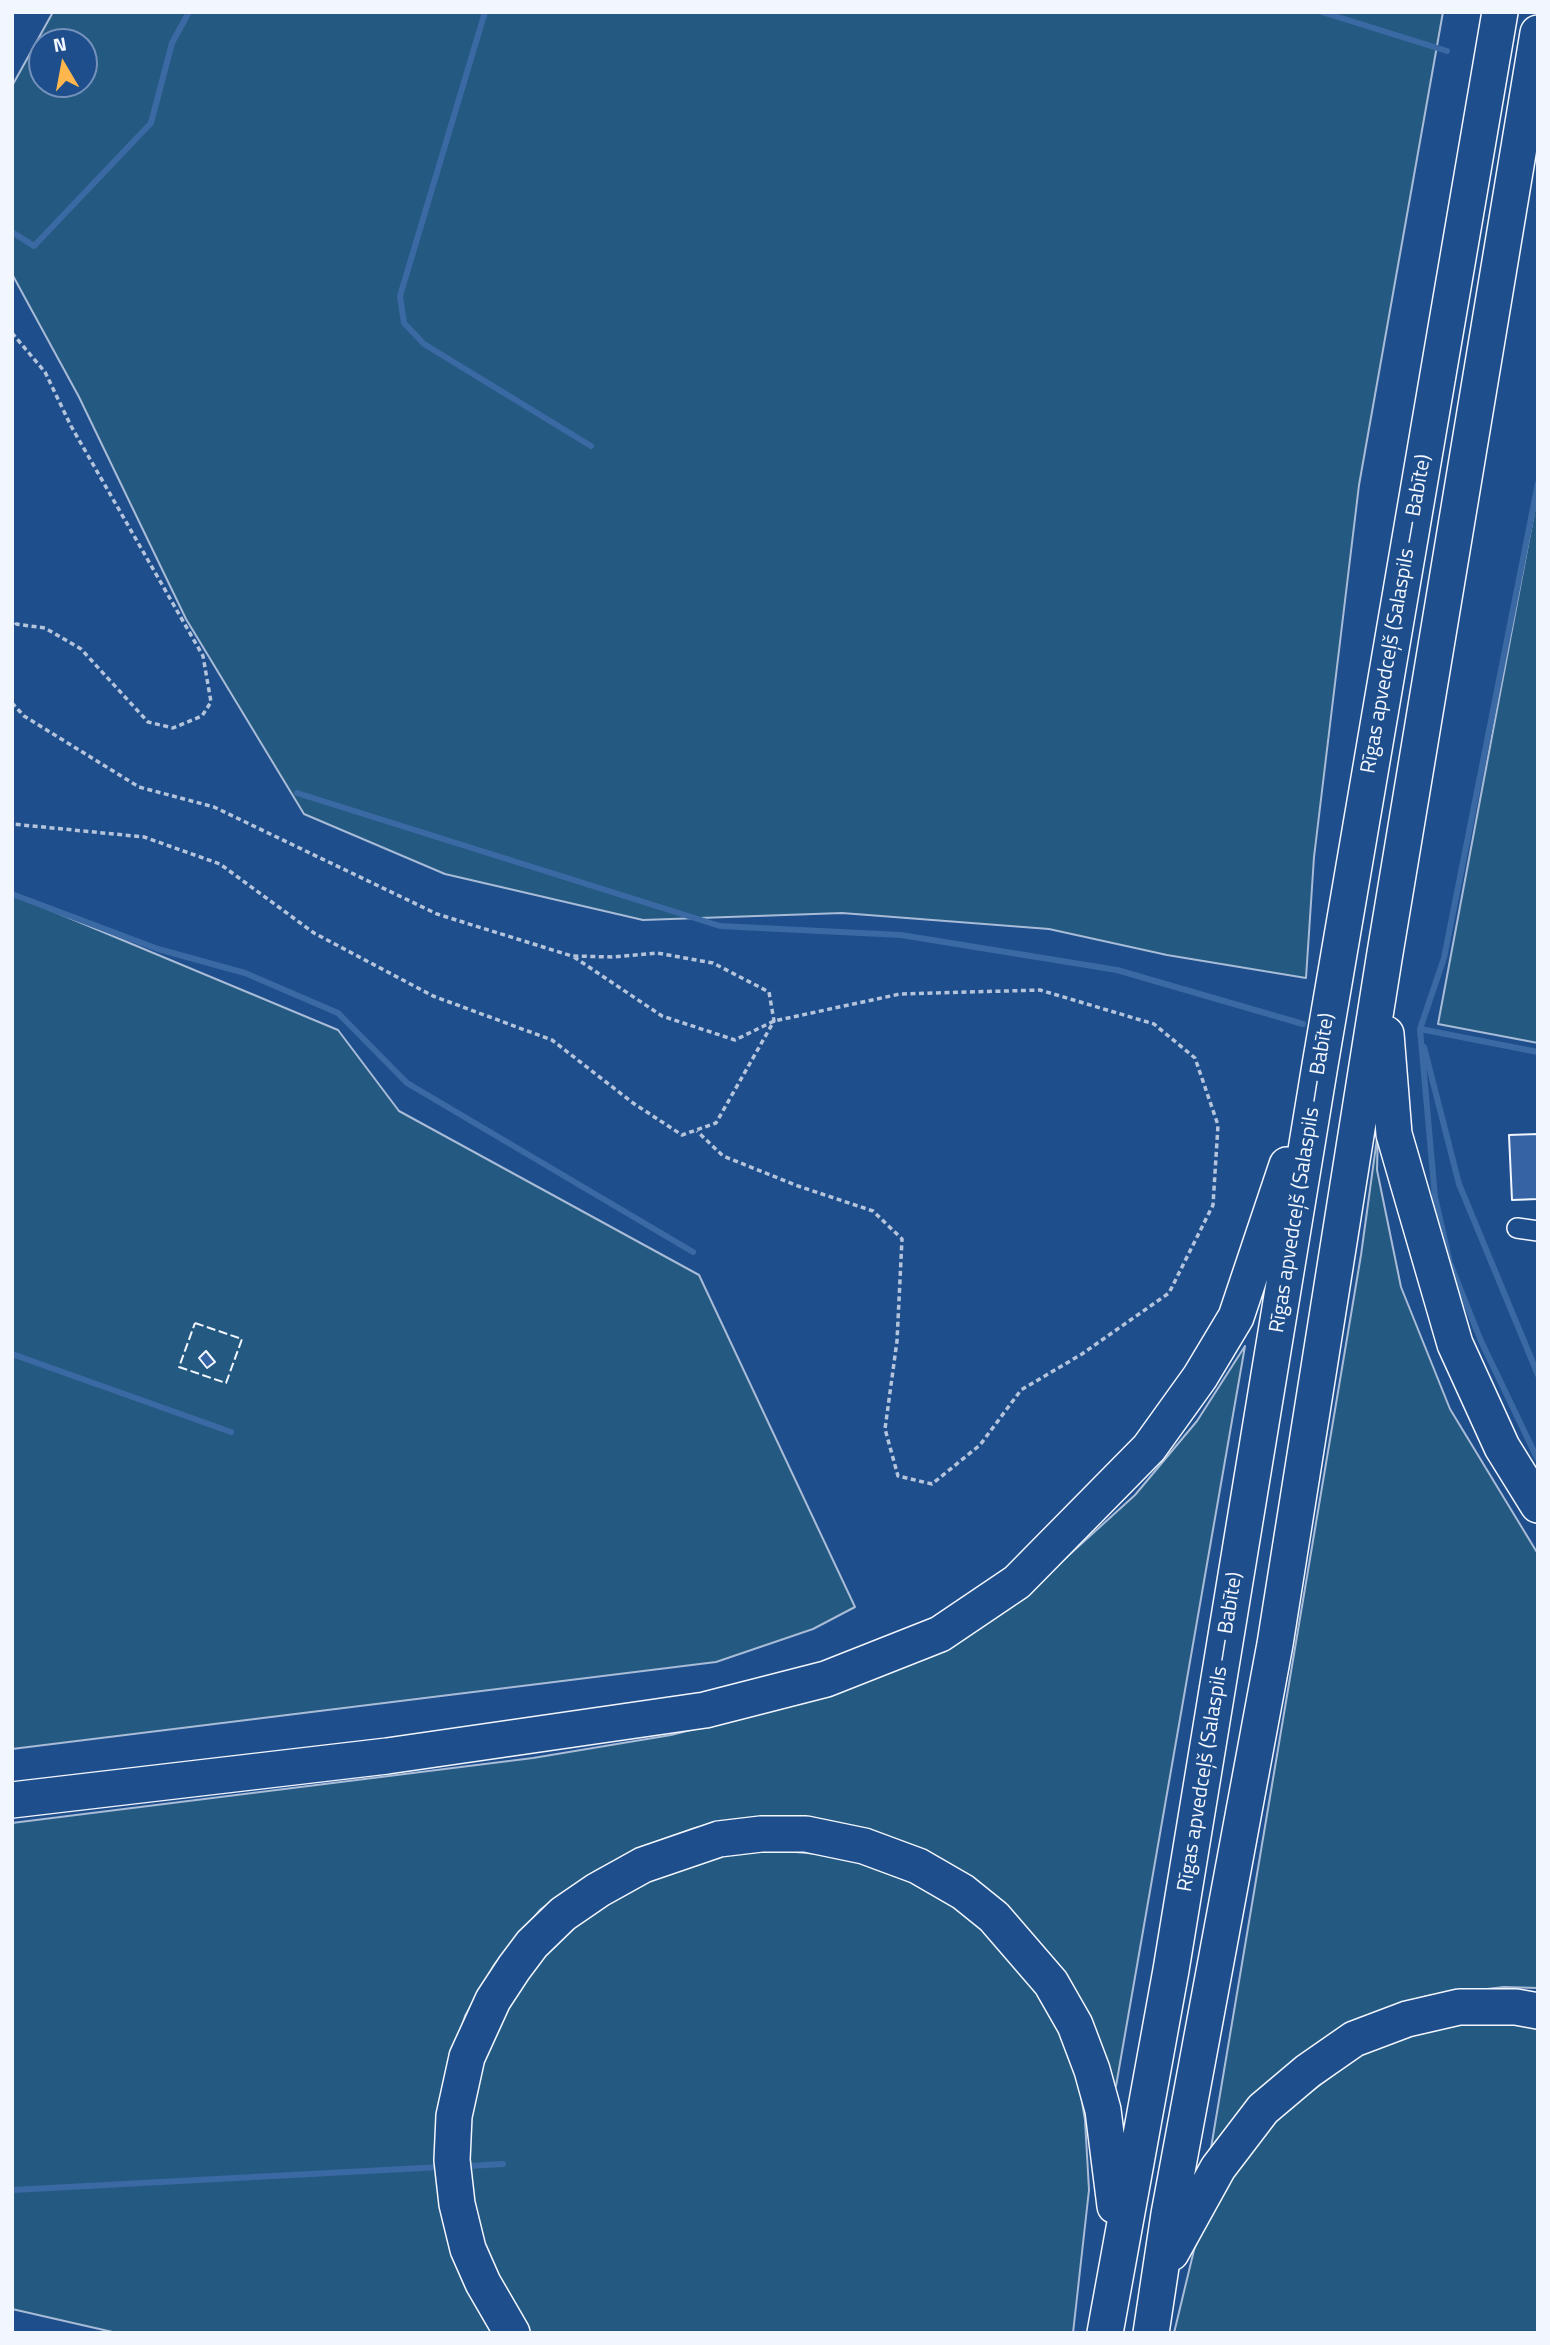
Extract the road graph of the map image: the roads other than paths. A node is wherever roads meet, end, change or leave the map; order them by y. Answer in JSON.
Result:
{"nodes":[{"id":1,"x":1500,"y":12,"type":"edge"},
{"id":2,"x":1538,"y":33,"type":"edge"},
{"id":3,"x":1384,"y":958,"type":"junction"},
{"id":4,"x":1320,"y":1065,"type":"junction"},
{"id":5,"x":1517,"y":1228,"type":"dead end"},
{"id":6,"x":1538,"y":1231,"type":"edge"},
{"id":7,"x":1538,"y":1506,"type":"edge"},
{"id":8,"x":12,"y":1800,"type":"edge"},
{"id":9,"x":1538,"y":2011,"type":"edge"},
{"id":10,"x":1118,"y":2249,"type":"junction"},
{"id":11,"x":1160,"y":2271,"type":"junction"},
{"id":12,"x":512,"y":2333,"type":"edge"},
{"id":13,"x":1105,"y":2333,"type":"edge"},
{"id":14,"x":1151,"y":2333,"type":"edge"}],
"edges":[{"from":1,"to":4,"type":"highway","name":"Rīgas apvedceļš (Salaspils — Babīte)"},
{"from":2,"to":3,"type":"highway","name":"Rīgas apvedceļš (Salaspils — Babīte)"},
{"from":3,"to":7,"type":"highway"},
{"from":3,"to":11,"type":"highway","name":"Rīgas apvedceļš (Salaspils — Babīte)"},
{"from":4,"to":8,"type":"highway"},
{"from":4,"to":10,"type":"highway","name":"Rīgas apvedceļš (Salaspils — Babīte)"},
{"from":5,"to":6,"type":"street"},
{"from":9,"to":11,"type":"highway"},
{"from":10,"to":12,"type":"highway"},
{"from":10,"to":13,"type":"highway","name":"Rīgas apvedceļš (Salaspils — Babīte)"},
{"from":11,"to":14,"type":"highway","name":"Rīgas apvedceļš (Salaspils — Babīte)"}]}
